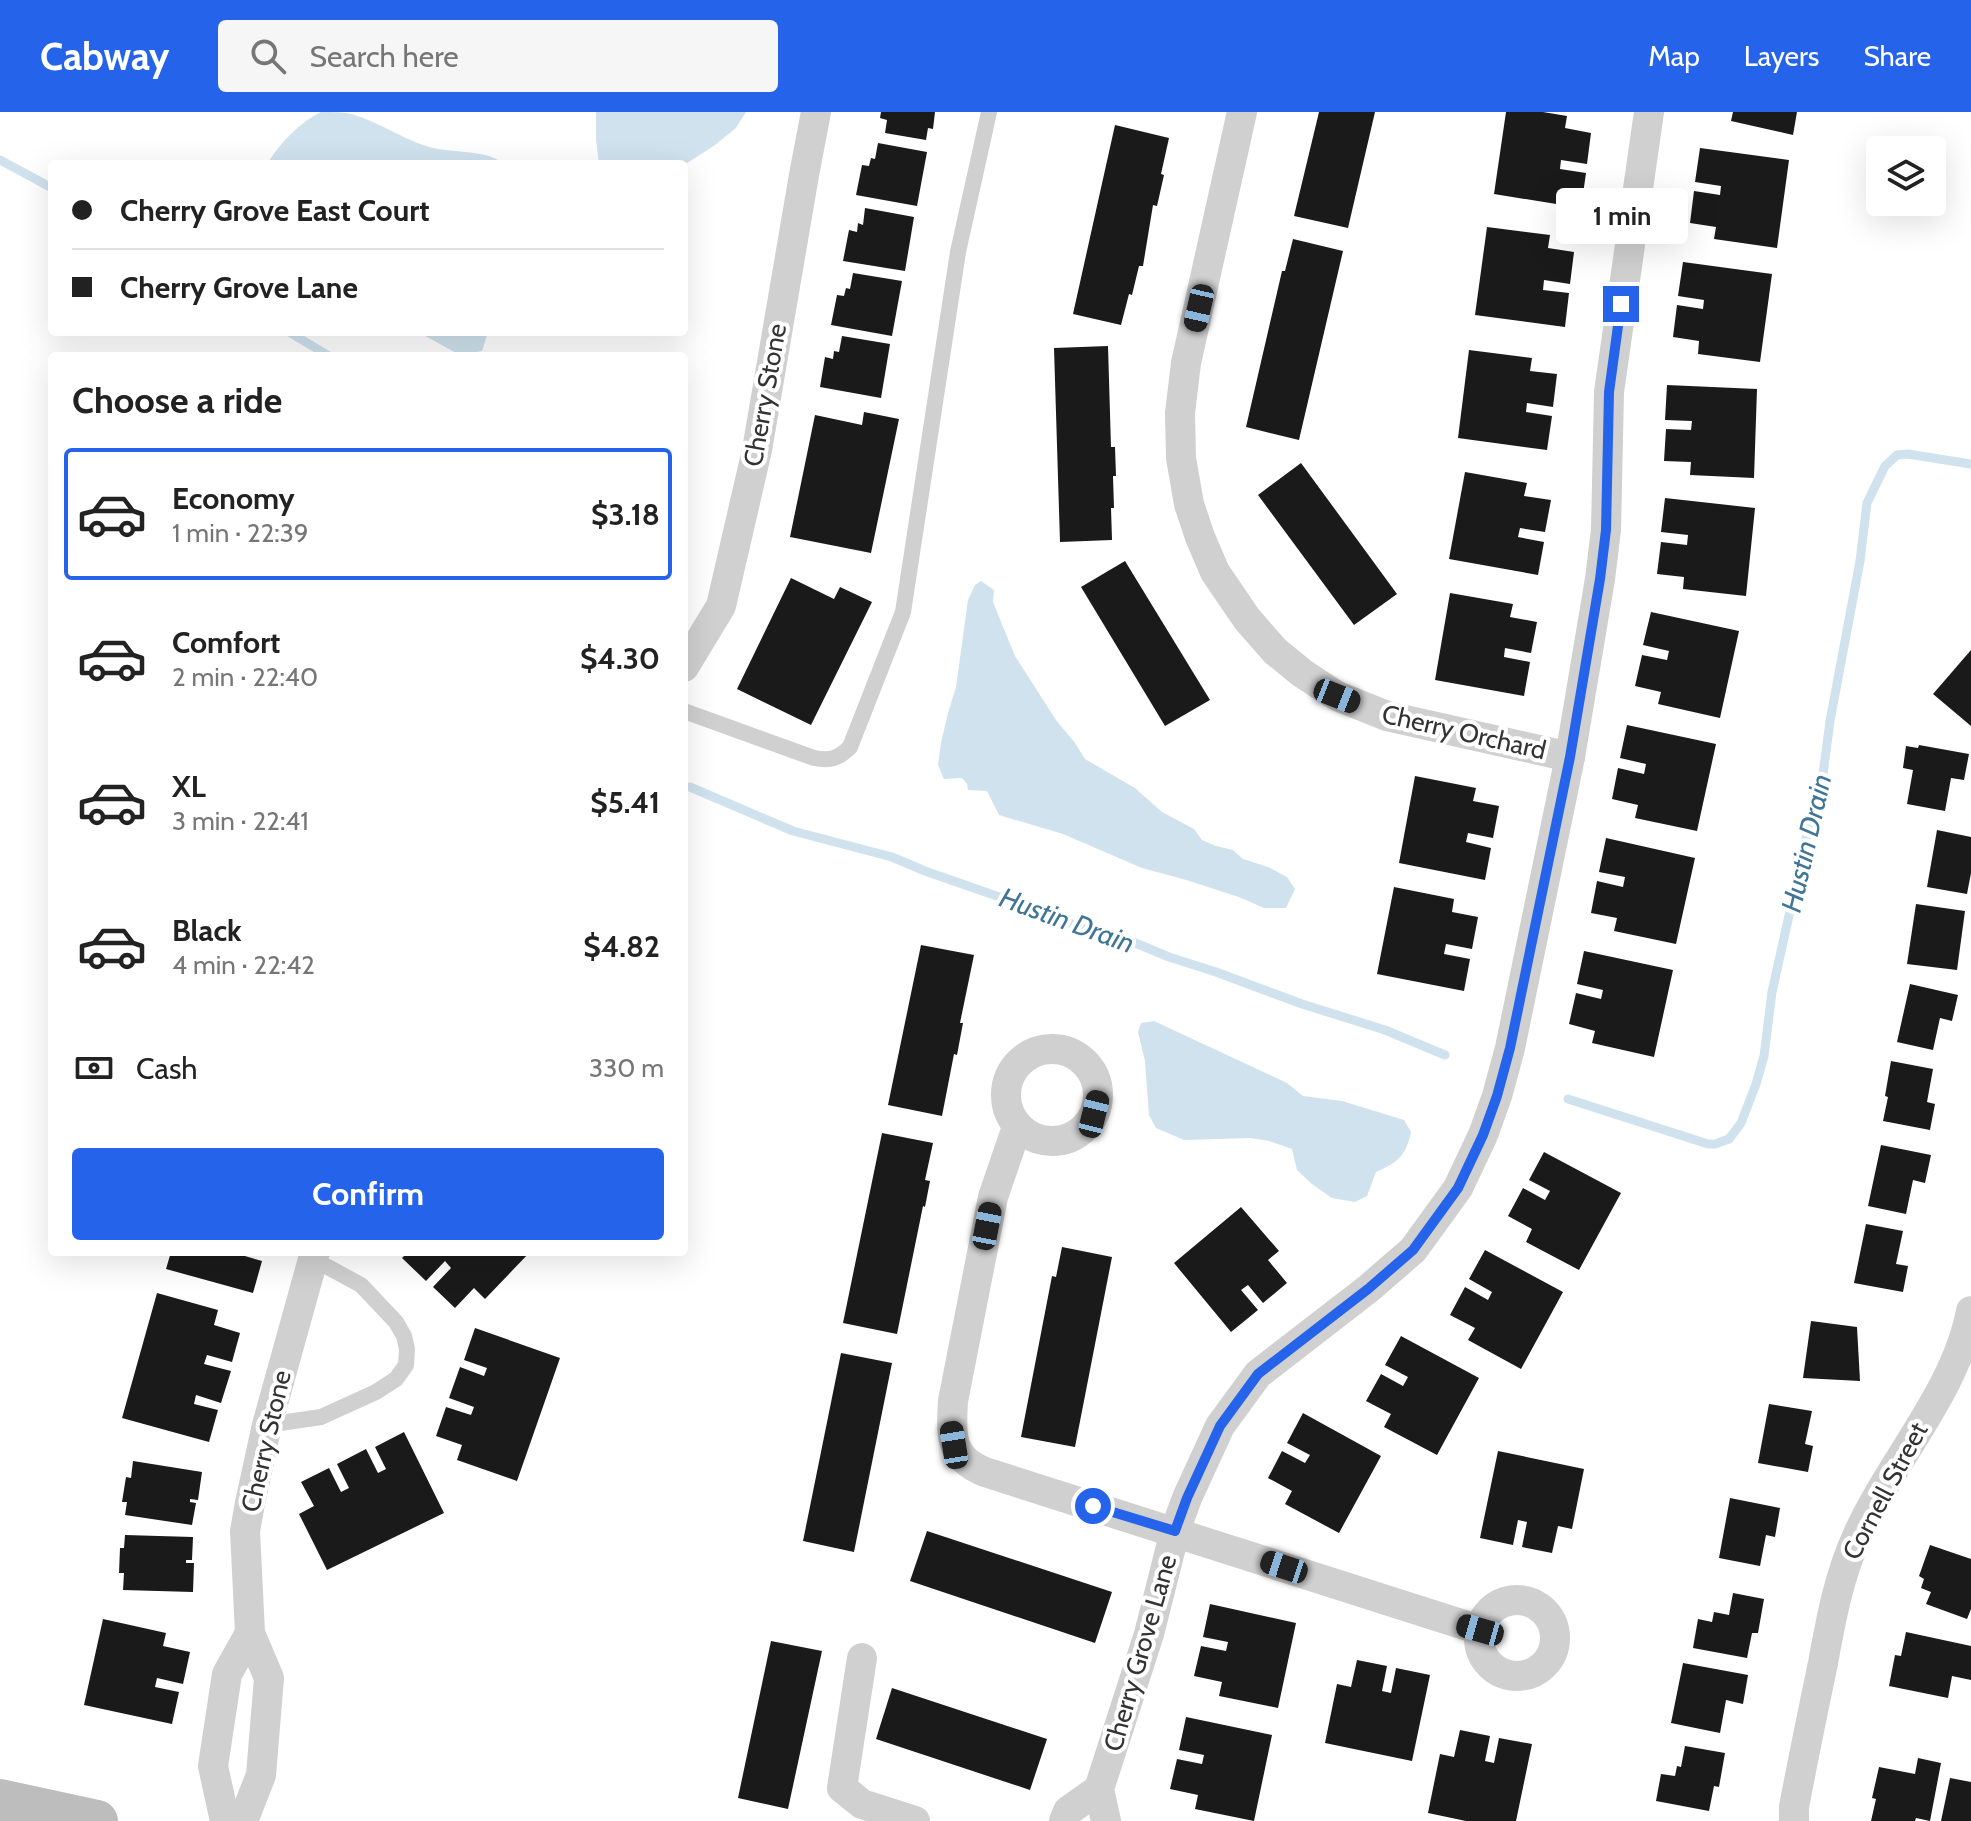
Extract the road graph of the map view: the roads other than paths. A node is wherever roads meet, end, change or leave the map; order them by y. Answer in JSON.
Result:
{"nodes":[{"id":1,"x":816,"y":112,"type":"edge"},
{"id":2,"x":989,"y":112,"type":"edge"},
{"id":3,"x":1242,"y":112,"type":"edge"},
{"id":4,"x":1649,"y":112,"type":"edge"},
{"id":5,"x":688,"y":660,"type":"edge"},
{"id":6,"x":688,"y":712,"type":"edge"},
{"id":7,"x":1570,"y":757,"type":"junction"},
{"id":8,"x":1017,"y":1127,"type":"dead end"},
{"id":9,"x":314,"y":1256,"type":"edge"},
{"id":10,"x":316,"y":1256,"type":"edge"},
{"id":11,"x":1971,"y":1311,"type":"edge"},
{"id":12,"x":267,"y":1425,"type":"junction"},
{"id":13,"x":1175,"y":1531,"type":"junction"},
{"id":14,"x":1480,"y":1630,"type":"dead end"},
{"id":15,"x":250,"y":1633,"type":"junction"},
{"id":16,"x":862,"y":1658,"type":"dead end"},
{"id":17,"x":1099,"y":1789,"type":"junction"},
{"id":18,"x":0,"y":1800,"type":"edge"},
{"id":19,"x":1792,"y":1820,"type":"edge"},
{"id":20,"x":97,"y":1821,"type":"edge"},
{"id":21,"x":225,"y":1821,"type":"edge"},
{"id":22,"x":243,"y":1821,"type":"edge"},
{"id":23,"x":915,"y":1821,"type":"edge"},
{"id":24,"x":1064,"y":1821,"type":"edge"},
{"id":25,"x":1106,"y":1821,"type":"edge"}],
"edges":[{"from":1,"to":5,"type":"street","name":"Cherry Stone"},
{"from":2,"to":6,"type":"lane"},
{"from":3,"to":7,"type":"street","name":"Cherry Orchard"},
{"from":4,"to":7,"type":"street","name":"Cherry Grove Lane"},
{"from":7,"to":13,"type":"street","name":"Cherry Grove Lane"},
{"from":8,"to":13,"type":"street"},
{"from":9,"to":12,"type":"street","name":"Cherry Stone"},
{"from":10,"to":12,"type":"lane"},
{"from":11,"to":19,"type":"street","name":"Cornell Street"},
{"from":12,"to":15,"type":"street","name":"Cherry Stone"},
{"from":13,"to":14,"type":"street"},
{"from":13,"to":17,"type":"street","name":"Cherry Grove Lane"},
{"from":15,"to":21,"type":"street"},
{"from":15,"to":22,"type":"street","name":"Cherry Stone"},
{"from":16,"to":23,"type":"street"},
{"from":17,"to":24,"type":"street"},
{"from":17,"to":25,"type":"street"},
{"from":18,"to":20,"type":"main road"}]}
